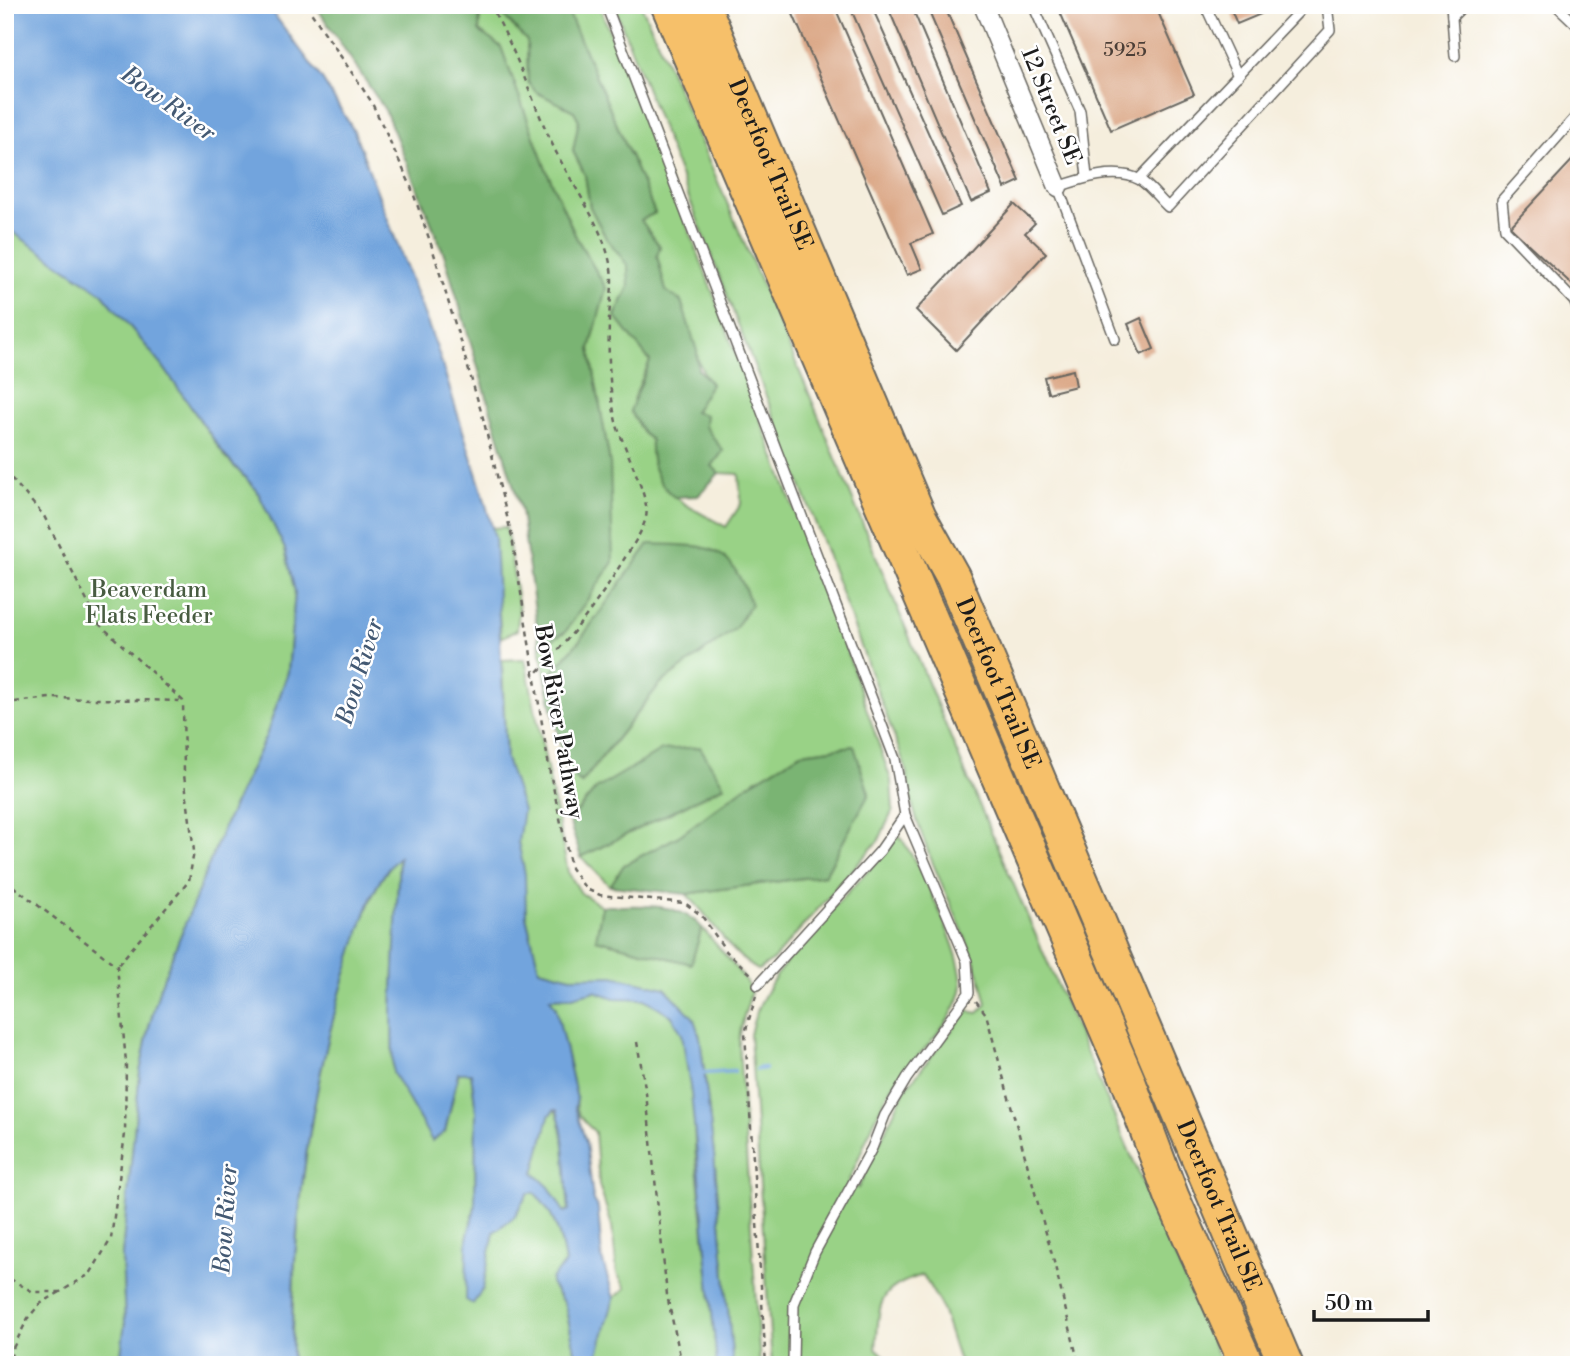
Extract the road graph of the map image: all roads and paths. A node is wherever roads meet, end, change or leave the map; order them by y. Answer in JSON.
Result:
{"nodes":[{"id":1,"x":306,"y":5,"type":"edge"},
{"id":2,"x":489,"y":5,"type":"edge"},
{"id":3,"x":606,"y":5,"type":"edge"},
{"id":4,"x":667,"y":5,"type":"edge"},
{"id":5,"x":703,"y":5,"type":"edge"},
{"id":6,"x":725,"y":5,"type":"edge"},
{"id":7,"x":984,"y":5,"type":"edge"},
{"id":8,"x":1033,"y":5,"type":"edge"},
{"id":9,"x":1205,"y":5,"type":"edge"},
{"id":10,"x":1306,"y":5,"type":"edge"},
{"id":11,"x":1327,"y":5,"type":"edge"},
{"id":12,"x":1451,"y":5,"type":"edge"},
{"id":13,"x":1464,"y":5,"type":"edge"},
{"id":14,"x":1556,"y":5,"type":"edge"},
{"id":15,"x":1452,"y":17,"type":"junction"},
{"id":16,"x":1579,"y":27,"type":"edge"},
{"id":17,"x":1455,"y":56,"type":"dead end"},
{"id":18,"x":1238,"y":76,"type":"junction"},
{"id":19,"x":1579,"y":113,"type":"edge"},
{"id":20,"x":1087,"y":177,"type":"junction"},
{"id":21,"x":1139,"y":179,"type":"junction"},
{"id":22,"x":1058,"y":187,"type":"junction"},
{"id":23,"x":1579,"y":312,"type":"edge"},
{"id":24,"x":1115,"y":339,"type":"dead end"},
{"id":25,"x":5,"y":471,"type":"edge"},
{"id":26,"x":953,"y":577,"type":"junction"},
{"id":27,"x":533,"y":676,"type":"junction"},
{"id":28,"x":183,"y":701,"type":"junction"},
{"id":29,"x":5,"y":703,"type":"edge"},
{"id":30,"x":905,"y":815,"type":"junction"},
{"id":31,"x":5,"y":880,"type":"edge"},
{"id":32,"x":117,"y":966,"type":"junction"},
{"id":33,"x":758,"y":985,"type":"junction"},
{"id":34,"x":970,"y":993,"type":"junction"},
{"id":35,"x":637,"y":1042,"type":"dead end"},
{"id":36,"x":5,"y":1276,"type":"edge"},
{"id":37,"x":60,"y":1293,"type":"junction"},
{"id":38,"x":5,"y":1314,"type":"edge"},
{"id":39,"x":13,"y":1348,"type":"junction"},
{"id":40,"x":13,"y":1365,"type":"edge"},
{"id":41,"x":682,"y":1365,"type":"edge"},
{"id":42,"x":765,"y":1365,"type":"edge"},
{"id":43,"x":793,"y":1365,"type":"edge"},
{"id":44,"x":1079,"y":1365,"type":"edge"},
{"id":45,"x":1247,"y":1365,"type":"edge"},
{"id":46,"x":1286,"y":1365,"type":"edge"}],
"edges":[{"from":1,"to":27,"type":"path","name":"Bow River Pathway"},
{"from":2,"to":27,"type":"path"},
{"from":3,"to":30,"type":"lane"},
{"from":4,"to":45,"type":"highway","name":"Deerfoot Trail SE"},
{"from":5,"to":26,"type":"highway","name":"Deerfoot Trail SE"},
{"from":6,"to":26,"type":"highway"},
{"from":7,"to":22,"type":"street","name":"12 Street SE"},
{"from":8,"to":20,"type":"lane"},
{"from":9,"to":18,"type":"lane"},
{"from":10,"to":18,"type":"lane"},
{"from":11,"to":21,"type":"lane"},
{"from":12,"to":15,"type":"lane"},
{"from":13,"to":15,"type":"lane"},
{"from":14,"to":16,"type":"lane"},
{"from":15,"to":17,"type":"lane"},
{"from":18,"to":21,"type":"lane"},
{"from":19,"to":23,"type":"lane"},
{"from":20,"to":21,"type":"lane"},
{"from":20,"to":22,"type":"lane"},
{"from":22,"to":24,"type":"lane"},
{"from":25,"to":28,"type":"path"},
{"from":26,"to":46,"type":"highway","name":"Deerfoot Trail SE"},
{"from":27,"to":33,"type":"path","name":"Bow River Pathway"},
{"from":28,"to":29,"type":"path"},
{"from":28,"to":32,"type":"path"},
{"from":30,"to":33,"type":"lane"},
{"from":30,"to":34,"type":"lane"},
{"from":31,"to":32,"type":"path"},
{"from":32,"to":37,"type":"path"},
{"from":33,"to":42,"type":"path"},
{"from":34,"to":43,"type":"lane"},
{"from":34,"to":44,"type":"path"},
{"from":35,"to":41,"type":"path"},
{"from":36,"to":37,"type":"path"},
{"from":37,"to":39,"type":"path"},
{"from":38,"to":39,"type":"path"},
{"from":39,"to":40,"type":"path"}]}
